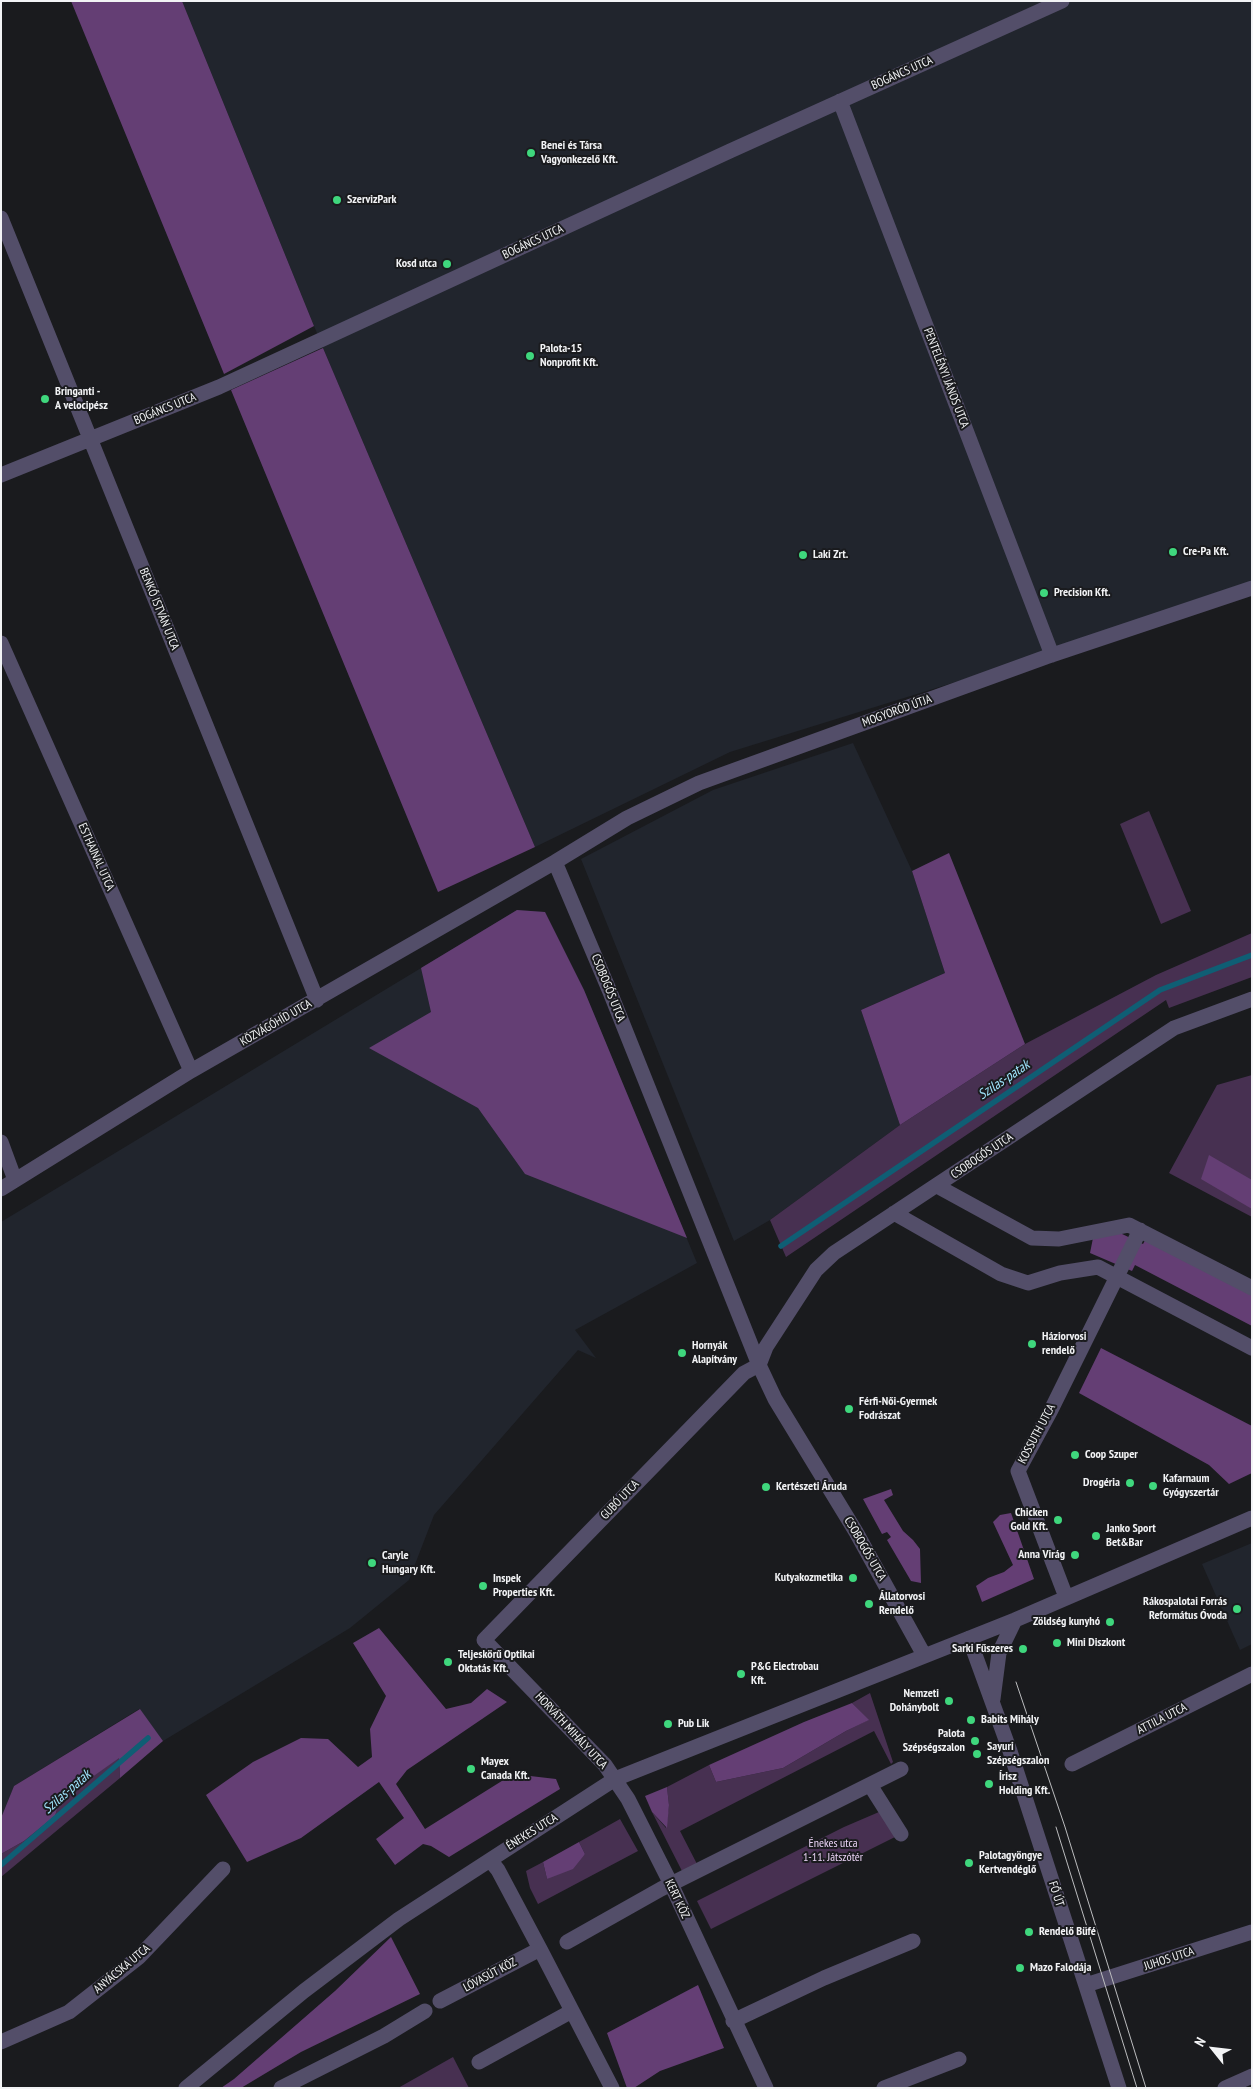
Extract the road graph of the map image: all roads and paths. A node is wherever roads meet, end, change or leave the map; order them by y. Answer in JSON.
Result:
{"nodes":[{"id":1,"x":1062,"y":1,"type":"edge"},
{"id":2,"x":840,"y":101,"type":"junction"},
{"id":3,"x":1,"y":218,"type":"edge"},
{"id":4,"x":91,"y":439,"type":"junction"},
{"id":5,"x":1,"y":475,"type":"edge"},
{"id":6,"x":1252,"y":588,"type":"edge"},
{"id":7,"x":1,"y":643,"type":"edge"},
{"id":8,"x":1052,"y":655,"type":"junction"},
{"id":9,"x":555,"y":862,"type":"junction"},
{"id":10,"x":1252,"y":999,"type":"edge"},
{"id":11,"x":316,"y":1000,"type":"junction"},
{"id":12,"x":191,"y":1071,"type":"junction"},
{"id":13,"x":1,"y":1142,"type":"edge"},
{"id":14,"x":16,"y":1180,"type":"junction"},
{"id":15,"x":937,"y":1186,"type":"junction"},
{"id":16,"x":1,"y":1189,"type":"edge"},
{"id":17,"x":894,"y":1213,"type":"junction"},
{"id":18,"x":1140,"y":1230,"type":"junction"},
{"id":19,"x":1116,"y":1276,"type":"junction"},
{"id":20,"x":1252,"y":1288,"type":"edge"},
{"id":21,"x":1252,"y":1348,"type":"edge"},
{"id":22,"x":759,"y":1365,"type":"junction"},
{"id":23,"x":1252,"y":1518,"type":"edge"},
{"id":24,"x":1066,"y":1597,"type":"junction"},
{"id":25,"x":1015,"y":1620,"type":"junction"},
{"id":26,"x":969,"y":1638,"type":"junction"},
{"id":27,"x":484,"y":1640,"type":"joint"},
{"id":28,"x":924,"y":1655,"type":"junction"},
{"id":29,"x":1252,"y":1674,"type":"edge"},
{"id":30,"x":992,"y":1700,"type":"junction"},
{"id":31,"x":1072,"y":1764,"type":"dead end"},
{"id":32,"x":902,"y":1769,"type":"dead end"},
{"id":33,"x":616,"y":1780,"type":"junction"},
{"id":34,"x":870,"y":1785,"type":"junction"},
{"id":35,"x":901,"y":1834,"type":"dead end"},
{"id":36,"x":490,"y":1860,"type":"junction"},
{"id":37,"x":223,"y":1869,"type":"dead end"},
{"id":38,"x":671,"y":1884,"type":"junction"},
{"id":39,"x":1252,"y":1932,"type":"edge"},
{"id":40,"x":913,"y":1941,"type":"dead end"},
{"id":41,"x":567,"y":1942,"type":"dead end"},
{"id":42,"x":540,"y":1949,"type":"junction"},
{"id":43,"x":1086,"y":1985,"type":"junction"},
{"id":44,"x":440,"y":2001,"type":"dead end"},
{"id":45,"x":425,"y":2011,"type":"dead end"},
{"id":46,"x":572,"y":2011,"type":"junction"},
{"id":47,"x":733,"y":2021,"type":"junction"},
{"id":48,"x":1,"y":2042,"type":"edge"},
{"id":49,"x":959,"y":2059,"type":"dead end"},
{"id":50,"x":479,"y":2062,"type":"dead end"},
{"id":51,"x":1252,"y":2076,"type":"edge"},
{"id":52,"x":611,"y":2087,"type":"edge"},
{"id":53,"x":186,"y":2088,"type":"edge"},
{"id":54,"x":282,"y":2088,"type":"edge"},
{"id":55,"x":766,"y":2088,"type":"edge"},
{"id":56,"x":884,"y":2088,"type":"edge"},
{"id":57,"x":1120,"y":2088,"type":"edge"},
{"id":58,"x":1224,"y":2088,"type":"edge"}],
"edges":[{"from":1,"to":2,"type":"street","name":"BOGÁNCS UTCA"},
{"from":2,"to":4,"type":"street","name":"BOGÁNCS UTCA"},
{"from":2,"to":8,"type":"street","name":"PENTELÉNYI JÁNOS UTCA"},
{"from":3,"to":4,"type":"street","name":"BENKŐ ISTVÁN UTCA"},
{"from":4,"to":5,"type":"street","name":"BOGÁNCS UTCA"},
{"from":4,"to":11,"type":"street","name":"BENKŐ ISTVÁN UTCA"},
{"from":6,"to":8,"type":"street","name":"MOGYORÓD ÚTJA"},
{"from":7,"to":12,"type":"street","name":"ESTHAJNAL UTCA"},
{"from":8,"to":9,"type":"street","name":"MOGYORÓD ÚTJA"},
{"from":9,"to":11,"type":"street","name":"KÖZVÁGÓHÍD UTCA"},
{"from":9,"to":22,"type":"street","name":"CSOBOGÓS UTCA"},
{"from":10,"to":15,"type":"street","name":"CSOBOGÓS UTCA"},
{"from":11,"to":12,"type":"street","name":"KÖZVÁGÓHÍD UTCA"},
{"from":12,"to":14,"type":"street","name":"KÖZVÁGÓHÍD UTCA"},
{"from":13,"to":14,"type":"street"},
{"from":14,"to":16,"type":"street","name":"KÖZVÁGÓHÍD UTCA"},
{"from":15,"to":17,"type":"street","name":"CSOBOGÓS UTCA"},
{"from":15,"to":18,"type":"street"},
{"from":17,"to":19,"type":"street"},
{"from":17,"to":22,"type":"street","name":"CSOBOGÓS UTCA"},
{"from":18,"to":19,"type":"street","name":"KOSSUTH UTCA"},
{"from":18,"to":20,"type":"street"},
{"from":19,"to":21,"type":"street"},
{"from":19,"to":24,"type":"street","name":"KOSSUTH UTCA"},
{"from":22,"to":27,"type":"street","name":"GUBÓ UTCA"},
{"from":22,"to":28,"type":"street","name":"CSOBOGÓS UTCA"},
{"from":23,"to":24,"type":"street"},
{"from":24,"to":25,"type":"street"},
{"from":25,"to":26,"type":"street"},
{"from":25,"to":30,"type":"street","name":"FŐ ÚT"},
{"from":26,"to":28,"type":"street"},
{"from":26,"to":30,"type":"street","name":"FŐ ÚT"},
{"from":27,"to":33,"type":"street","name":"HORVÁTH MIHÁLY UTCA"},
{"from":28,"to":33,"type":"street","name":"ÉNEKES UTCA"},
{"from":29,"to":31,"type":"street","name":"ATTILA UTCA"},
{"from":30,"to":43,"type":"street","name":"FŐ ÚT"},
{"from":32,"to":34,"type":"street"},
{"from":33,"to":36,"type":"street","name":"ÉNEKES UTCA"},
{"from":33,"to":38,"type":"street","name":"KERT KÖZ"},
{"from":34,"to":35,"type":"street"},
{"from":34,"to":38,"type":"street"},
{"from":36,"to":42,"type":"street"},
{"from":36,"to":53,"type":"street","name":"ÉNEKES UTCA"},
{"from":37,"to":48,"type":"street","name":"ANYÁCSKA UTCA"},
{"from":38,"to":41,"type":"street"},
{"from":38,"to":47,"type":"street","name":"KERT KÖZ"},
{"from":39,"to":43,"type":"street","name":"JUHOS UTCA"},
{"from":40,"to":47,"type":"street"},
{"from":42,"to":44,"type":"street","name":"LÓVASÚT KÖZ"},
{"from":42,"to":46,"type":"street"},
{"from":43,"to":57,"type":"street","name":"FŐ ÚT"},
{"from":45,"to":54,"type":"street"},
{"from":46,"to":50,"type":"street"},
{"from":46,"to":52,"type":"street"},
{"from":47,"to":55,"type":"street","name":"KERT KÖZ"},
{"from":49,"to":56,"type":"street"},
{"from":51,"to":58,"type":"street"}]}
